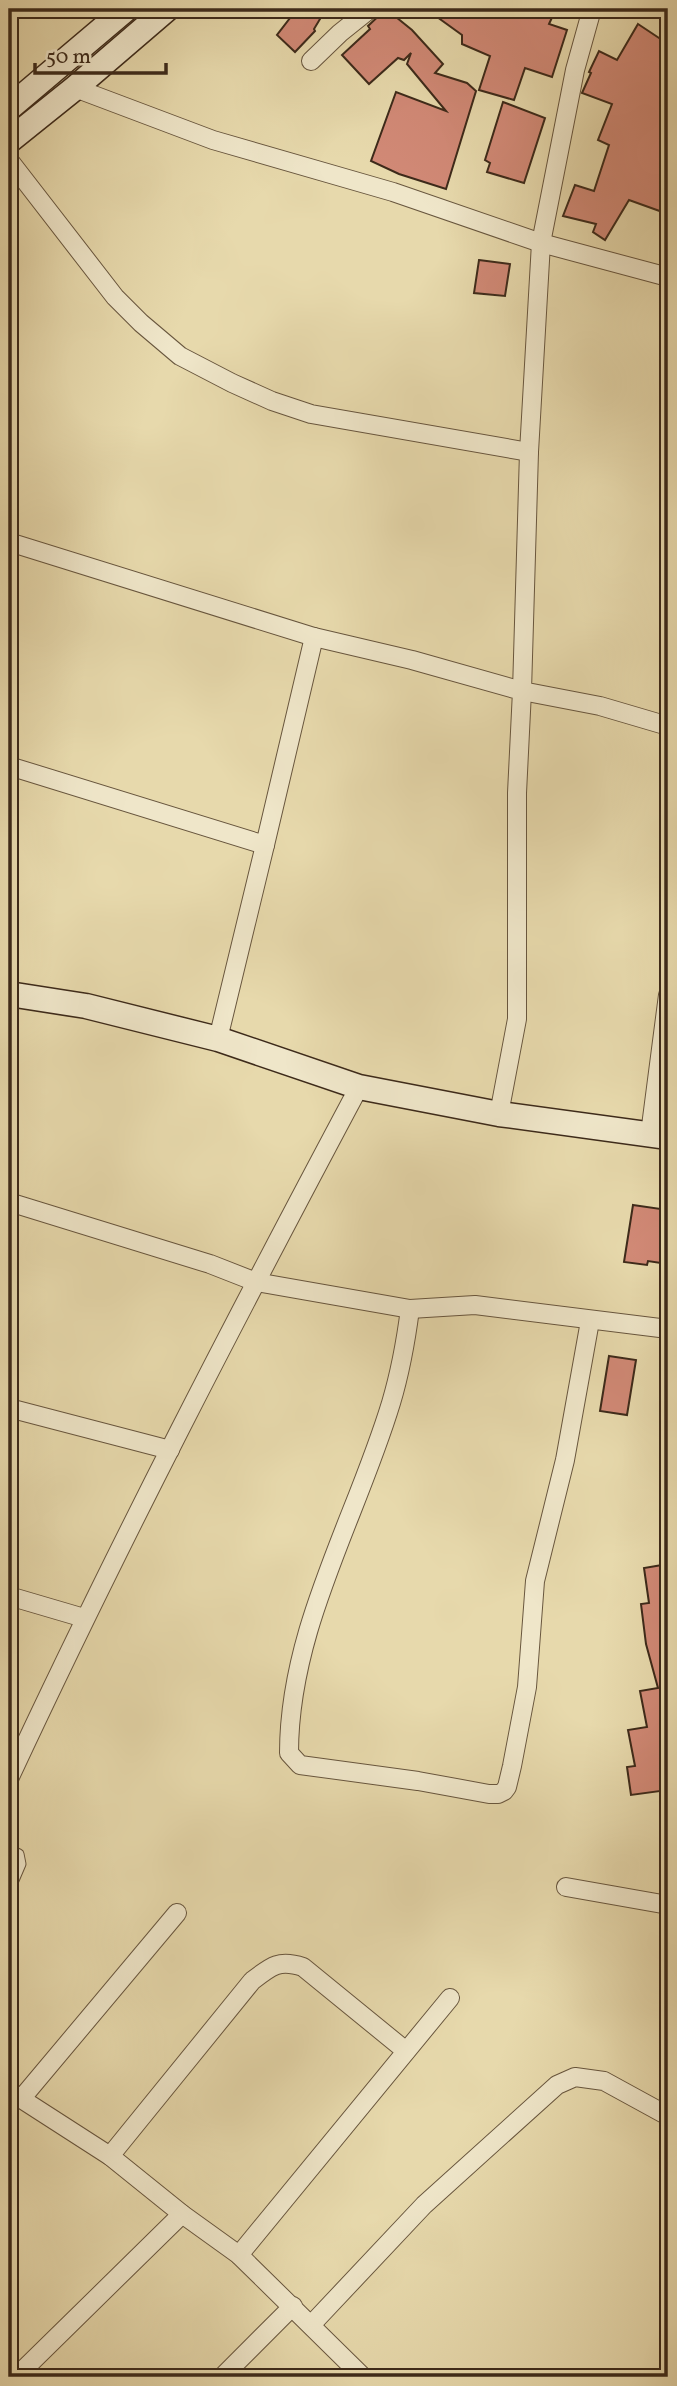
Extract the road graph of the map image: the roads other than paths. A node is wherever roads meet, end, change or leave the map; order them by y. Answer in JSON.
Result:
{"nodes":[{"id":1,"x":126,"y":9,"type":"edge"},
{"id":2,"x":167,"y":9,"type":"edge"},
{"id":3,"x":370,"y":9,"type":"edge"},
{"id":4,"x":592,"y":9,"type":"edge"},
{"id":5,"x":311,"y":61,"type":"dead end"},
{"id":6,"x":75,"y":88,"type":"junction"},
{"id":7,"x":9,"y":108,"type":"edge"},
{"id":8,"x":9,"y":141,"type":"edge"},
{"id":9,"x":9,"y":160,"type":"edge"},
{"id":10,"x":541,"y":243,"type":"junction"},
{"id":11,"x":668,"y":278,"type":"edge"},
{"id":12,"x":528,"y":452,"type":"junction"},
{"id":13,"x":9,"y":542,"type":"edge"},
{"id":14,"x":314,"y":637,"type":"junction"},
{"id":15,"x":523,"y":691,"type":"junction"},
{"id":16,"x":668,"y":726,"type":"edge"},
{"id":17,"x":9,"y":766,"type":"edge"},
{"id":18,"x":265,"y":845,"type":"junction"},
{"id":19,"x":9,"y":993,"type":"edge"},
{"id":20,"x":668,"y":995,"type":"edge"},
{"id":21,"x":218,"y":1039,"type":"junction"},
{"id":22,"x":359,"y":1087,"type":"junction"},
{"id":23,"x":499,"y":1114,"type":"junction"},
{"id":24,"x":659,"y":1135,"type":"edge"},
{"id":25,"x":9,"y":1202,"type":"edge"},
{"id":26,"x":256,"y":1282,"type":"junction"},
{"id":27,"x":410,"y":1309,"type":"junction"},
{"id":28,"x":590,"y":1321,"type":"junction"},
{"id":29,"x":668,"y":1329,"type":"edge"},
{"id":30,"x":9,"y":1408,"type":"edge"},
{"id":31,"x":170,"y":1450,"type":"junction"},
{"id":32,"x":9,"y":1596,"type":"edge"},
{"id":33,"x":85,"y":1618,"type":"junction"},
{"id":34,"x":9,"y":1779,"type":"edge"},
{"id":35,"x":9,"y":1849,"type":"edge"},
{"id":36,"x":566,"y":1887,"type":"dead end"},
{"id":37,"x":9,"y":1892,"type":"edge"},
{"id":38,"x":668,"y":1905,"type":"edge"},
{"id":39,"x":177,"y":1913,"type":"dead end"},
{"id":40,"x":450,"y":1998,"type":"dead end"},
{"id":41,"x":406,"y":2051,"type":"junction"},
{"id":42,"x":15,"y":2095,"type":"edge"},
{"id":43,"x":668,"y":2116,"type":"edge"},
{"id":44,"x":110,"y":2156,"type":"junction"},
{"id":45,"x":182,"y":2214,"type":"junction"},
{"id":46,"x":239,"y":2255,"type":"junction"},
{"id":47,"x":293,"y":2306,"type":"junction"},
{"id":48,"x":311,"y":2325,"type":"junction"},
{"id":49,"x":16,"y":2377,"type":"edge"},
{"id":50,"x":222,"y":2377,"type":"edge"},
{"id":51,"x":363,"y":2377,"type":"edge"}],
"edges":[{"from":1,"to":7,"type":"street"},
{"from":2,"to":6,"type":"street"},
{"from":3,"to":5,"type":"street"},
{"from":4,"to":10,"type":"street"},
{"from":6,"to":8,"type":"street"},
{"from":6,"to":10,"type":"street"},
{"from":9,"to":12,"type":"street"},
{"from":10,"to":11,"type":"street"},
{"from":10,"to":12,"type":"street"},
{"from":12,"to":15,"type":"street"},
{"from":13,"to":14,"type":"street"},
{"from":14,"to":15,"type":"street"},
{"from":14,"to":18,"type":"street"},
{"from":15,"to":16,"type":"street"},
{"from":15,"to":23,"type":"street"},
{"from":17,"to":18,"type":"street"},
{"from":18,"to":21,"type":"street"},
{"from":19,"to":21,"type":"street"},
{"from":20,"to":24,"type":"street"},
{"from":21,"to":22,"type":"street"},
{"from":22,"to":23,"type":"street"},
{"from":22,"to":26,"type":"street"},
{"from":23,"to":24,"type":"street"},
{"from":25,"to":26,"type":"street"},
{"from":26,"to":27,"type":"street"},
{"from":26,"to":31,"type":"street"},
{"from":27,"to":28,"type":"street"},
{"from":27,"to":28,"type":"street"},
{"from":28,"to":29,"type":"street"},
{"from":30,"to":31,"type":"street"},
{"from":31,"to":33,"type":"street"},
{"from":32,"to":33,"type":"street"},
{"from":33,"to":34,"type":"street"},
{"from":35,"to":37,"type":"lane"},
{"from":36,"to":38,"type":"street"},
{"from":39,"to":42,"type":"street"},
{"from":40,"to":41,"type":"street"},
{"from":41,"to":44,"type":"street"},
{"from":41,"to":46,"type":"street"},
{"from":42,"to":44,"type":"street"},
{"from":43,"to":48,"type":"street"},
{"from":44,"to":45,"type":"street"},
{"from":45,"to":46,"type":"street"},
{"from":45,"to":49,"type":"street"},
{"from":46,"to":47,"type":"street"},
{"from":47,"to":48,"type":"street"},
{"from":47,"to":50,"type":"street"},
{"from":48,"to":51,"type":"street"}]}
